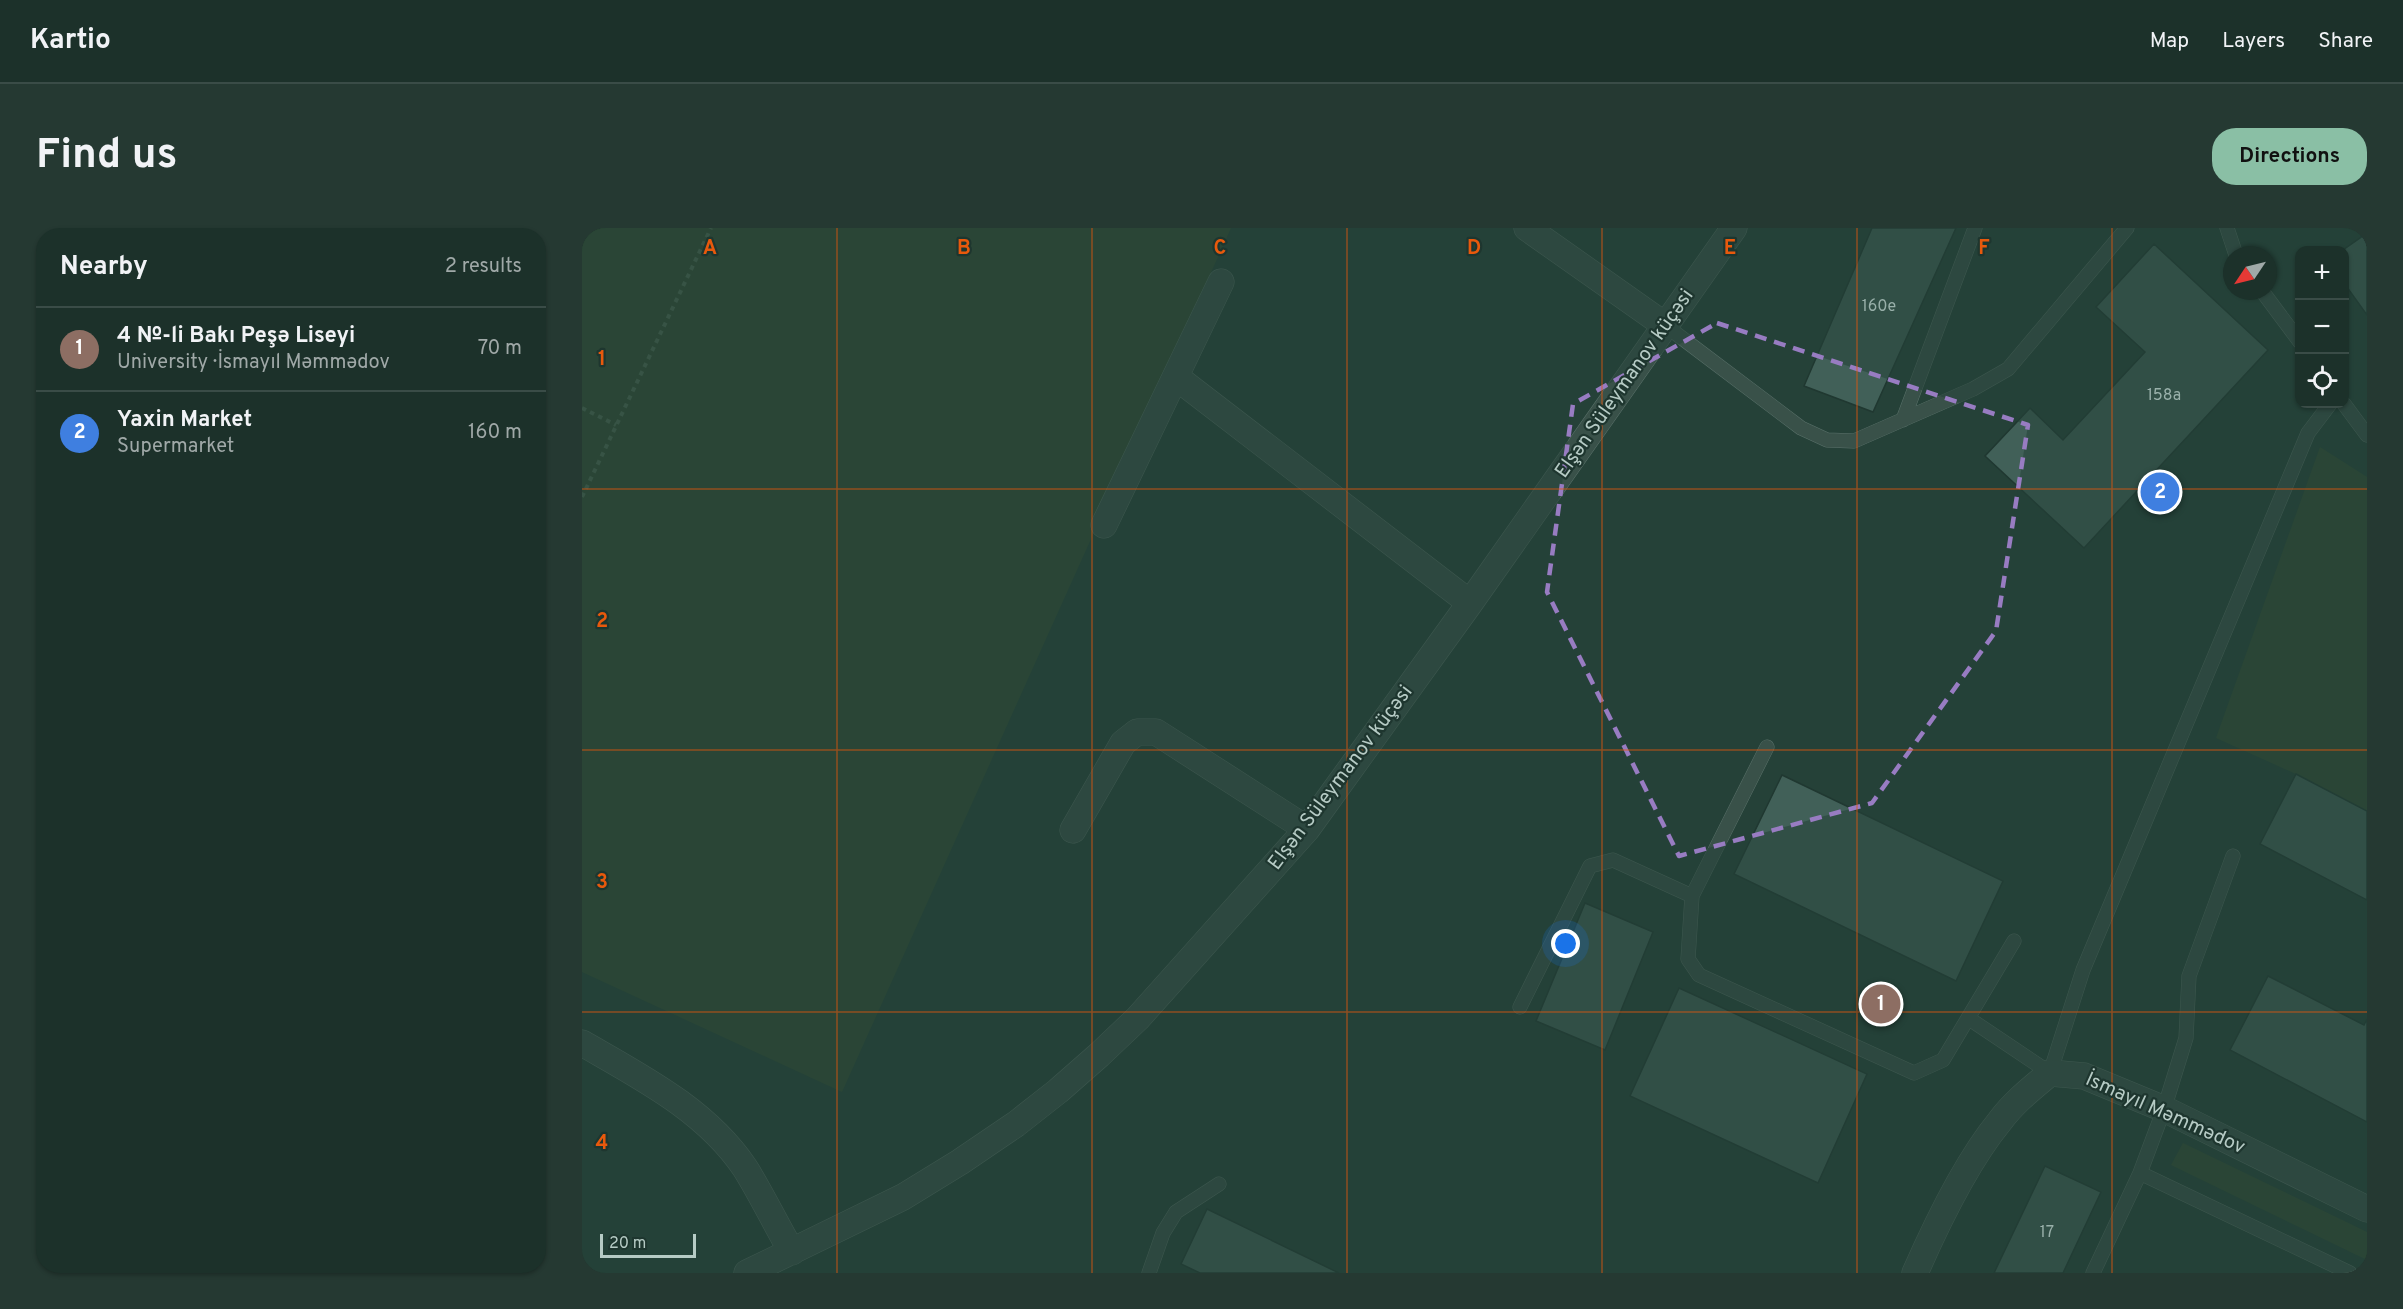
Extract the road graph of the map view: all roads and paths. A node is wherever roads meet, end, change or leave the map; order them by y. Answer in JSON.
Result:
{"nodes":[{"id":1,"x":711,"y":228,"type":"edge"},
{"id":2,"x":1527,"y":228,"type":"edge"},
{"id":3,"x":1734,"y":228,"type":"edge"},
{"id":4,"x":1975,"y":228,"type":"edge"},
{"id":5,"x":2127,"y":228,"type":"edge"},
{"id":6,"x":2227,"y":228,"type":"edge"},
{"id":7,"x":2233,"y":246,"type":"edge"},
{"id":8,"x":1221,"y":282,"type":"dead end"},
{"id":9,"x":2269,"y":300,"type":"edge"},
{"id":10,"x":1666,"y":326,"type":"junction"},
{"id":11,"x":2295,"y":335,"type":"edge"},
{"id":12,"x":1176,"y":377,"type":"junction"},
{"id":13,"x":582,"y":408,"type":"edge"},
{"id":14,"x":2327,"y":408,"type":"edge"},
{"id":15,"x":2347,"y":408,"type":"edge"},
{"id":16,"x":1903,"y":420,"type":"junction"},
{"id":17,"x":616,"y":425,"type":"junction"},
{"id":18,"x":2367,"y":435,"type":"edge"},
{"id":19,"x":582,"y":497,"type":"edge"},
{"id":20,"x":1104,"y":525,"type":"dead end"},
{"id":21,"x":1470,"y":603,"type":"junction"},
{"id":22,"x":1767,"y":747,"type":"dead end"},
{"id":23,"x":1307,"y":829,"type":"junction"},
{"id":24,"x":1073,"y":830,"type":"dead end"},
{"id":25,"x":2233,"y":856,"type":"dead end"},
{"id":26,"x":1692,"y":896,"type":"junction"},
{"id":27,"x":2014,"y":941,"type":"dead end"},
{"id":28,"x":1520,"y":1007,"type":"dead end"},
{"id":29,"x":1968,"y":1018,"type":"junction"},
{"id":30,"x":582,"y":1043,"type":"edge"},
{"id":31,"x":2050,"y":1073,"type":"junction"},
{"id":32,"x":2164,"y":1109,"type":"junction"},
{"id":33,"x":2140,"y":1173,"type":"junction"},
{"id":34,"x":1219,"y":1184,"type":"dead end"},
{"id":35,"x":2367,"y":1209,"type":"edge"},
{"id":36,"x":792,"y":1252,"type":"junction"},
{"id":37,"x":747,"y":1273,"type":"edge"},
{"id":38,"x":1149,"y":1273,"type":"edge"},
{"id":39,"x":1915,"y":1273,"type":"edge"},
{"id":40,"x":2093,"y":1273,"type":"edge"},
{"id":41,"x":2349,"y":1273,"type":"edge"}],
"edges":[{"from":1,"to":17,"type":"path"},
{"from":2,"to":10,"type":"street"},
{"from":3,"to":10,"type":"street","name":"Elşən Süleymanov küçəsi"},
{"from":4,"to":16,"type":"lane"},
{"from":5,"to":16,"type":"lane"},
{"from":6,"to":7,"type":"lane"},
{"from":8,"to":12,"type":"street"},
{"from":9,"to":11,"type":"lane"},
{"from":10,"to":16,"type":"lane"},
{"from":10,"to":21,"type":"street","name":"Elşən Süleymanov küçəsi"},
{"from":12,"to":20,"type":"street"},
{"from":12,"to":21,"type":"street"},
{"from":13,"to":17,"type":"path"},
{"from":14,"to":31,"type":"lane"},
{"from":15,"to":18,"type":"lane"},
{"from":17,"to":19,"type":"path"},
{"from":21,"to":23,"type":"street","name":"Elşən Süleymanov küçəsi"},
{"from":22,"to":26,"type":"lane"},
{"from":23,"to":24,"type":"street"},
{"from":23,"to":36,"type":"street","name":"Elşən Süleymanov küçəsi"},
{"from":25,"to":32,"type":"lane"},
{"from":26,"to":28,"type":"lane"},
{"from":26,"to":29,"type":"lane"},
{"from":27,"to":29,"type":"lane"},
{"from":29,"to":31,"type":"lane"},
{"from":30,"to":36,"type":"street"},
{"from":31,"to":32,"type":"street","name":"İsmayıl Məmmədov"},
{"from":31,"to":39,"type":"street"},
{"from":32,"to":33,"type":"lane"},
{"from":32,"to":35,"type":"street","name":"İsmayıl Məmmədov"},
{"from":33,"to":40,"type":"lane"},
{"from":33,"to":41,"type":"lane"},
{"from":34,"to":38,"type":"lane"},
{"from":36,"to":37,"type":"street","name":"Elşən Süleymanov küçəsi"}]}
